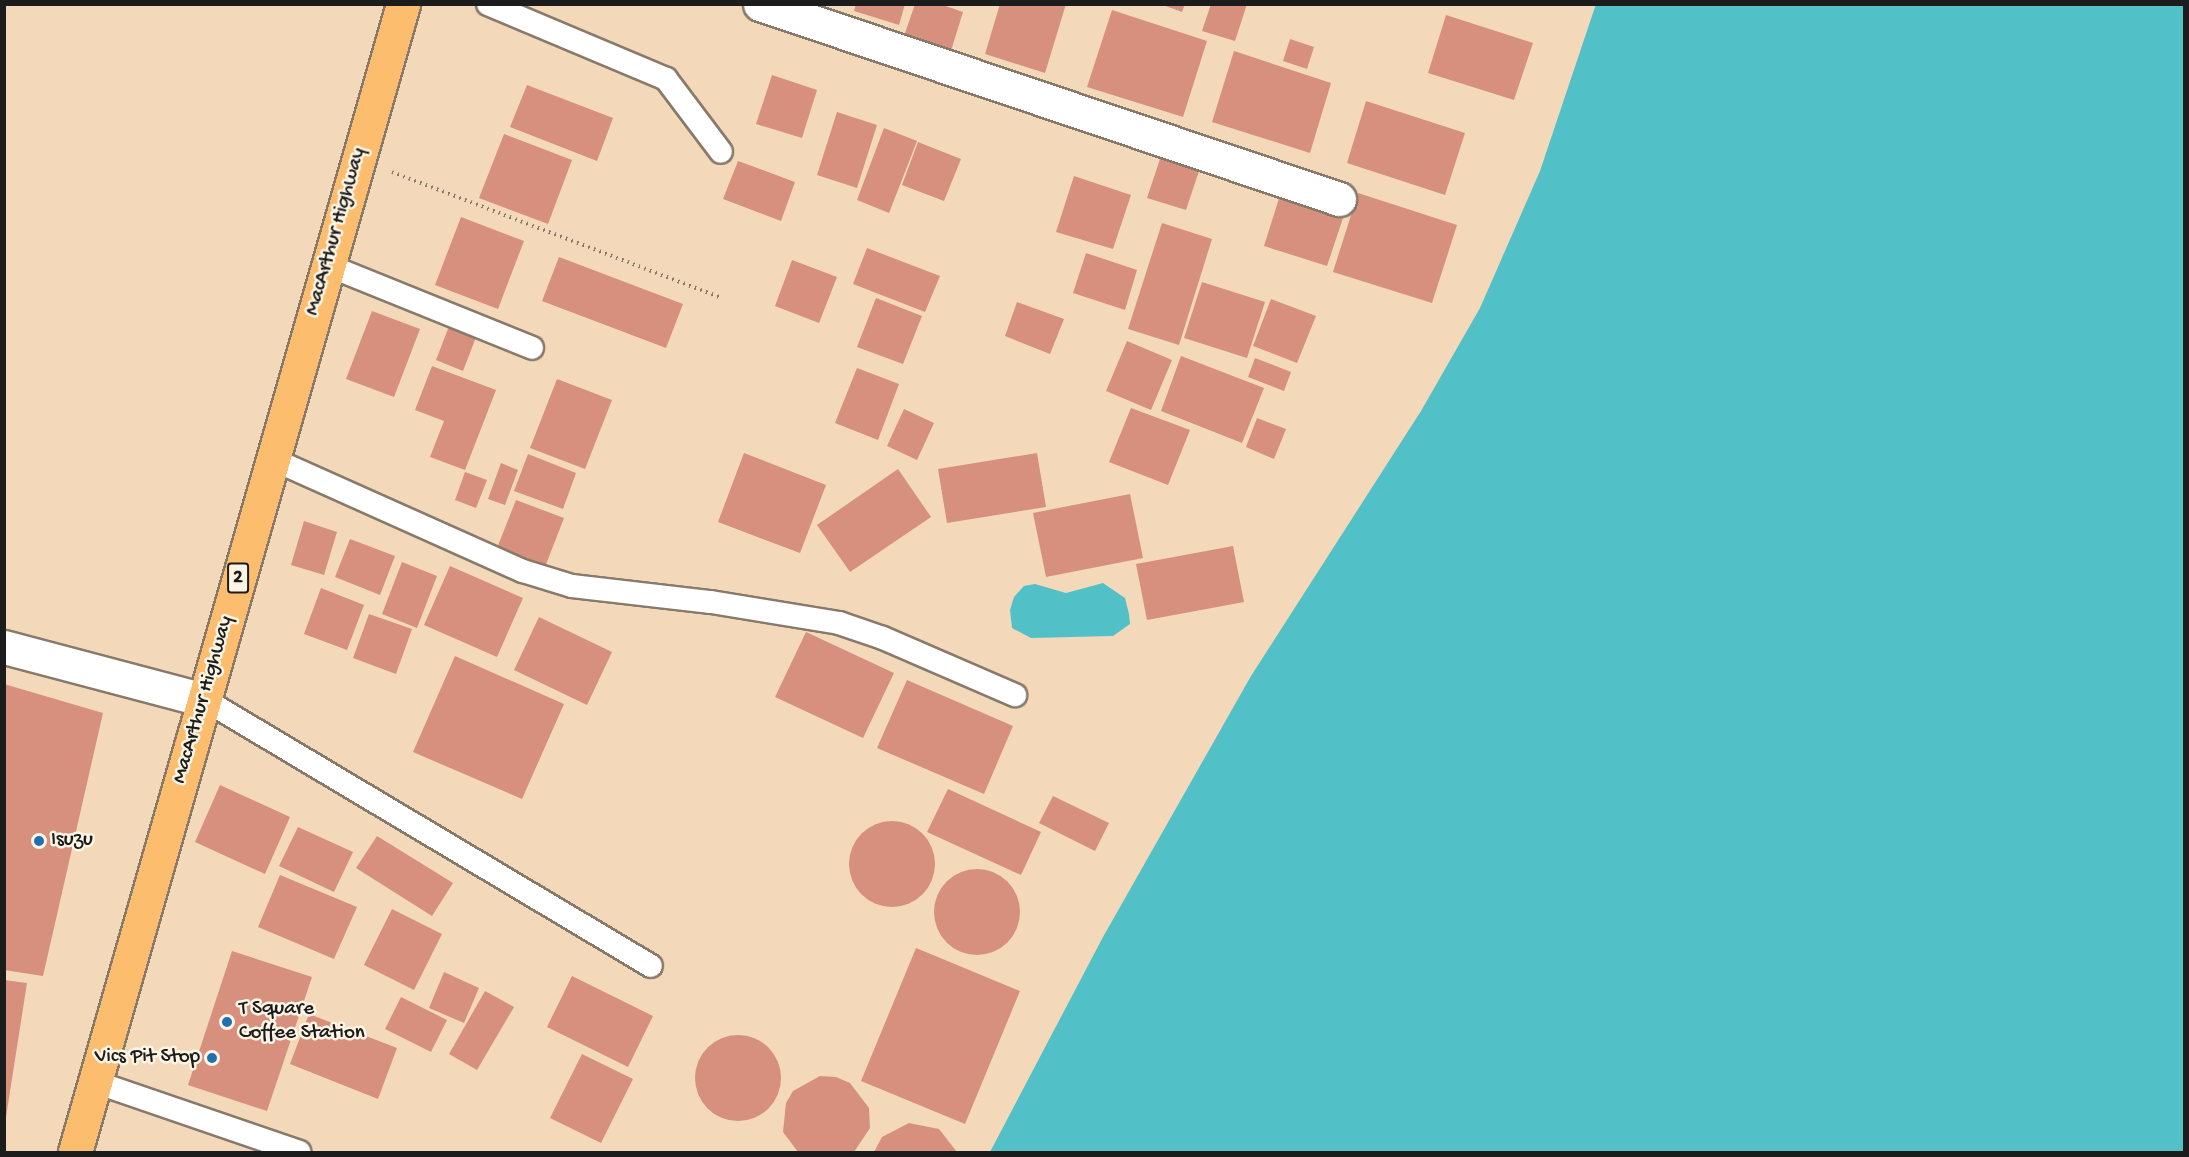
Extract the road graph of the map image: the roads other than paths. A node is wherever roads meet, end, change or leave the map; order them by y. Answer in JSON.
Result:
{"nodes":[{"id":1,"x":403,"y":4,"type":"edge"},
{"id":2,"x":488,"y":4,"type":"edge"},
{"id":3,"x":760,"y":4,"type":"edge"},
{"id":4,"x":721,"y":152,"type":"dead end"},
{"id":5,"x":1339,"y":199,"type":"dead end"},
{"id":6,"x":327,"y":265,"type":"junction"},
{"id":7,"x":532,"y":348,"type":"dead end"},
{"id":8,"x":270,"y":458,"type":"junction"},
{"id":9,"x":4,"y":647,"type":"edge"},
{"id":10,"x":1016,"y":695,"type":"dead end"},
{"id":11,"x":205,"y":700,"type":"junction"},
{"id":12,"x":651,"y":966,"type":"dead end"},
{"id":13,"x":95,"y":1082,"type":"junction"},
{"id":14,"x":75,"y":1152,"type":"edge"},
{"id":15,"x":299,"y":1152,"type":"edge"}],
"edges":[{"from":1,"to":6,"type":"highway","name":"MacArthur Highway","number":"2"},
{"from":2,"to":4,"type":"lane"},
{"from":3,"to":5,"type":"street"},
{"from":6,"to":7,"type":"lane"},
{"from":6,"to":8,"type":"highway","name":"MacArthur Highway","number":"2"},
{"from":8,"to":10,"type":"lane"},
{"from":8,"to":11,"type":"highway","name":"MacArthur Highway","number":"2"},
{"from":9,"to":11,"type":"street"},
{"from":11,"to":12,"type":"lane"},
{"from":11,"to":13,"type":"highway","name":"MacArthur Highway","number":"2"},
{"from":13,"to":14,"type":"highway","name":"MacArthur Highway","number":"2"},
{"from":13,"to":15,"type":"lane"}]}
